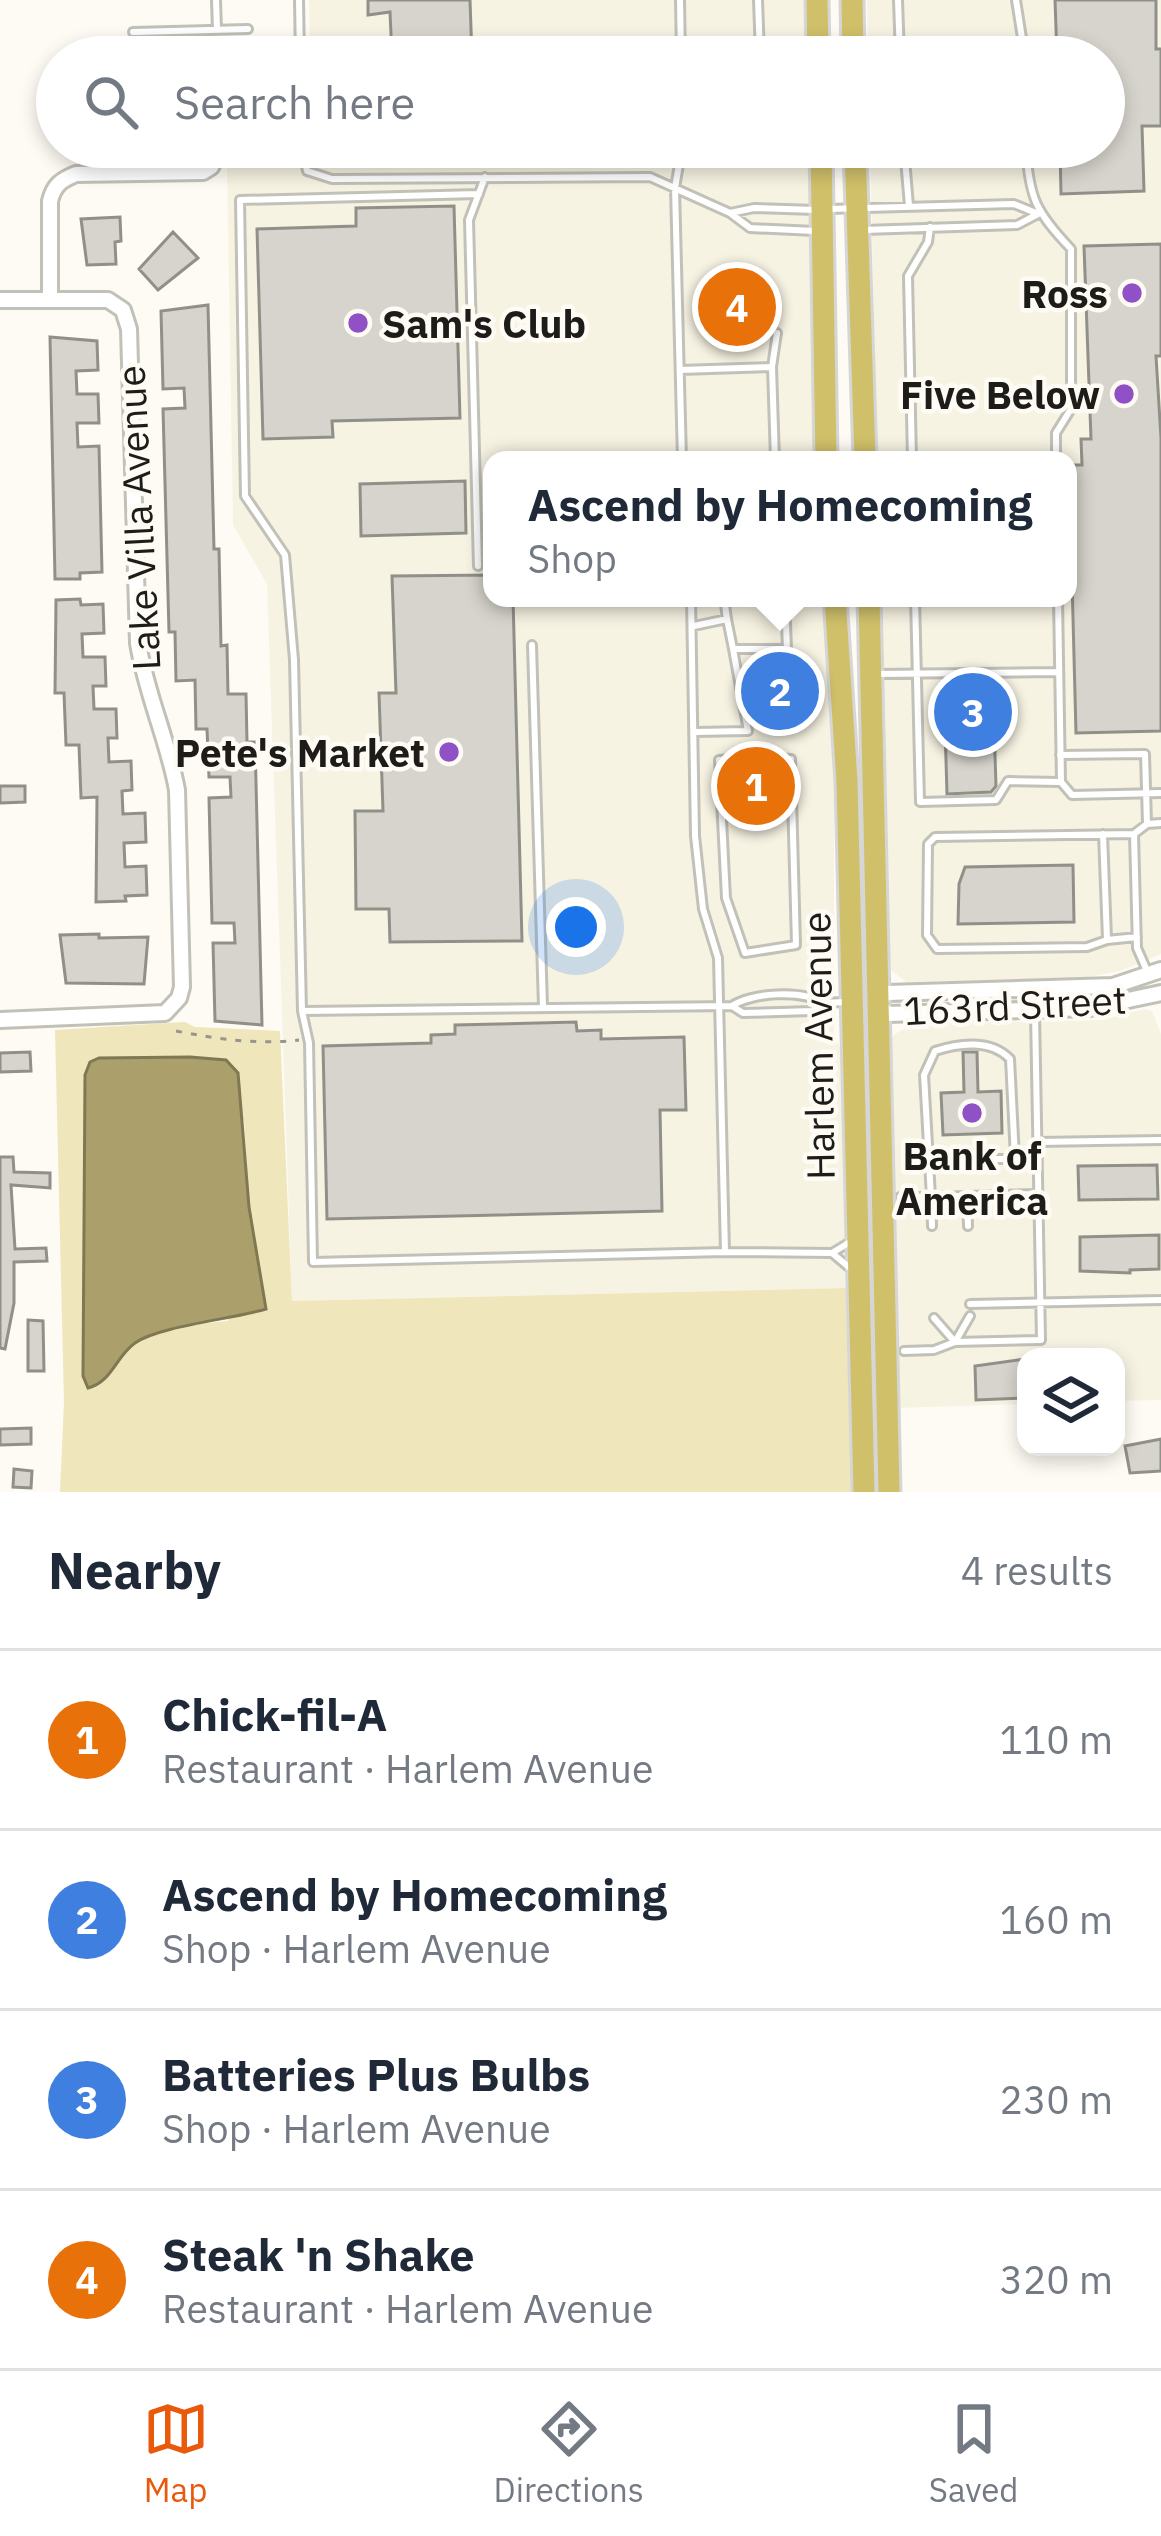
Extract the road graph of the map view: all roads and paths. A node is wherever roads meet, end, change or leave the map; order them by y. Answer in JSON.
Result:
{"nodes":[{"id":1,"x":216,"y":0,"type":"edge"},
{"id":2,"x":299,"y":0,"type":"edge"},
{"id":3,"x":680,"y":0,"type":"edge"},
{"id":4,"x":758,"y":0,"type":"edge"},
{"id":5,"x":817,"y":0,"type":"edge"},
{"id":6,"x":853,"y":0,"type":"edge"},
{"id":7,"x":898,"y":0,"type":"edge"},
{"id":8,"x":1016,"y":0,"type":"edge"},
{"id":9,"x":248,"y":29,"type":"dead end"},
{"id":10,"x":217,"y":30,"type":"junction"},
{"id":11,"x":133,"y":32,"type":"dead end"},
{"id":12,"x":300,"y":36,"type":"edge"},
{"id":13,"x":681,"y":36,"type":"edge"},
{"id":14,"x":759,"y":36,"type":"edge"},
{"id":15,"x":818,"y":36,"type":"edge"},
{"id":16,"x":854,"y":36,"type":"edge"},
{"id":17,"x":899,"y":36,"type":"edge"},
{"id":18,"x":1022,"y":36,"type":"edge"},
{"id":19,"x":210,"y":168,"type":"edge"},
{"id":20,"x":306,"y":168,"type":"edge"},
{"id":21,"x":678,"y":168,"type":"edge"},
{"id":22,"x":822,"y":168,"type":"edge"},
{"id":23,"x":857,"y":168,"type":"edge"},
{"id":24,"x":906,"y":168,"type":"edge"},
{"id":25,"x":1028,"y":168,"type":"edge"},
{"id":26,"x":485,"y":177,"type":"junction"},
{"id":27,"x":675,"y":188,"type":"junction"},
{"id":28,"x":478,"y":194,"type":"junction"},
{"id":29,"x":909,"y":206,"type":"junction"},
{"id":30,"x":730,"y":213,"type":"junction"},
{"id":31,"x":1038,"y":214,"type":"junction"},
{"id":32,"x":823,"y":220,"type":"junction"},
{"id":33,"x":863,"y":223,"type":"junction"},
{"id":34,"x":930,"y":227,"type":"junction"},
{"id":35,"x":50,"y":299,"type":"junction"},
{"id":36,"x":0,"y":300,"type":"edge"},
{"id":37,"x":777,"y":333,"type":"dead end"},
{"id":38,"x":772,"y":367,"type":"junction"},
{"id":39,"x":680,"y":370,"type":"junction"},
{"id":40,"x":682,"y":451,"type":"edge"},
{"id":41,"x":776,"y":451,"type":"edge"},
{"id":42,"x":826,"y":451,"type":"edge"},
{"id":43,"x":865,"y":451,"type":"edge"},
{"id":44,"x":912,"y":451,"type":"edge"},
{"id":45,"x":1056,"y":451,"type":"edge"},
{"id":46,"x":478,"y":566,"type":"dead end"},
{"id":47,"x":692,"y":607,"type":"edge"},
{"id":48,"x":725,"y":607,"type":"edge"},
{"id":49,"x":785,"y":607,"type":"edge"},
{"id":50,"x":837,"y":607,"type":"edge"},
{"id":51,"x":869,"y":607,"type":"edge"},
{"id":52,"x":915,"y":607,"type":"edge"},
{"id":53,"x":1058,"y":607,"type":"edge"},
{"id":54,"x":727,"y":619,"type":"junction"},
{"id":55,"x":694,"y":626,"type":"junction"},
{"id":56,"x":532,"y":645,"type":"dead end"},
{"id":57,"x":733,"y":649,"type":"junction"},
{"id":58,"x":1059,"y":672,"type":"junction"},
{"id":59,"x":917,"y":673,"type":"junction"},
{"id":60,"x":870,"y":674,"type":"junction"},
{"id":61,"x":694,"y":732,"type":"junction"},
{"id":62,"x":1060,"y":755,"type":"junction"},
{"id":63,"x":1061,"y":782,"type":"junction"},
{"id":64,"x":1161,"y":793,"type":"edge"},
{"id":65,"x":1145,"y":794,"type":"junction"},
{"id":66,"x":1161,"y":823,"type":"edge"},
{"id":67,"x":1147,"y":824,"type":"junction"},
{"id":68,"x":1134,"y":834,"type":"junction"},
{"id":69,"x":722,"y":835,"type":"joint"},
{"id":70,"x":1103,"y":835,"type":"junction"},
{"id":71,"x":1137,"y":937,"type":"junction"},
{"id":72,"x":1106,"y":940,"type":"junction"},
{"id":73,"x":1155,"y":973,"type":"edge"},
{"id":74,"x":1021,"y":990,"type":"junction"},
{"id":75,"x":1160,"y":996,"type":"edge"},
{"id":76,"x":853,"y":1001,"type":"junction"},
{"id":77,"x":877,"y":1002,"type":"junction"},
{"id":78,"x":821,"y":1003,"type":"junction"},
{"id":79,"x":719,"y":1006,"type":"junction"},
{"id":80,"x":732,"y":1006,"type":"junction"},
{"id":81,"x":543,"y":1009,"type":"junction"},
{"id":82,"x":1028,"y":1010,"type":"junction"},
{"id":83,"x":302,"y":1012,"type":"junction"},
{"id":84,"x":0,"y":1020,"type":"edge"},
{"id":85,"x":176,"y":1031,"type":"dead end"},
{"id":86,"x":308,"y":1039,"type":"junction"},
{"id":87,"x":1161,"y":1140,"type":"edge"},
{"id":88,"x":920,"y":1141,"type":"dead end"},
{"id":89,"x":1037,"y":1142,"type":"junction"},
{"id":90,"x":908,"y":1151,"type":"dead end"},
{"id":91,"x":1015,"y":1158,"type":"junction"},
{"id":92,"x":1038,"y":1158,"type":"junction"},
{"id":93,"x":927,"y":1161,"type":"junction"},
{"id":94,"x":881,"y":1184,"type":"junction"},
{"id":95,"x":1038,"y":1194,"type":"junction"},
{"id":96,"x":967,"y":1196,"type":"junction"},
{"id":97,"x":900,"y":1197,"type":"junction"},
{"id":98,"x":931,"y":1197,"type":"junction"},
{"id":99,"x":882,"y":1212,"type":"junction"},
{"id":100,"x":932,"y":1226,"type":"dead end"},
{"id":101,"x":968,"y":1226,"type":"dead end"},
{"id":102,"x":858,"y":1236,"type":"junction"},
{"id":103,"x":725,"y":1252,"type":"junction"},
{"id":104,"x":832,"y":1253,"type":"junction"},
{"id":105,"x":859,"y":1274,"type":"junction"},
{"id":106,"x":1161,"y":1300,"type":"edge"},
{"id":107,"x":1041,"y":1303,"type":"junction"},
{"id":108,"x":970,"y":1304,"type":"dead end"},
{"id":109,"x":970,"y":1316,"type":"dead end"},
{"id":110,"x":934,"y":1318,"type":"dead end"},
{"id":111,"x":956,"y":1342,"type":"junction"},
{"id":112,"x":891,"y":1352,"type":"junction"},
{"id":113,"x":864,"y":1492,"type":"edge"},
{"id":114,"x":889,"y":1492,"type":"edge"}],
"edges":[{"from":1,"to":10,"type":"lane"},
{"from":2,"to":12,"type":"lane"},
{"from":3,"to":13,"type":"lane"},
{"from":4,"to":14,"type":"lane"},
{"from":5,"to":15,"type":"main road"},
{"from":6,"to":16,"type":"main road"},
{"from":7,"to":17,"type":"lane"},
{"from":8,"to":18,"type":"lane"},
{"from":9,"to":10,"type":"lane"},
{"from":10,"to":11,"type":"lane"},
{"from":19,"to":35,"type":"street"},
{"from":20,"to":26,"type":"lane"},
{"from":21,"to":27,"type":"lane"},
{"from":22,"to":32,"type":"main road"},
{"from":23,"to":33,"type":"main road"},
{"from":24,"to":29,"type":"lane"},
{"from":25,"to":31,"type":"lane"},
{"from":26,"to":27,"type":"lane"},
{"from":26,"to":28,"type":"lane"},
{"from":27,"to":30,"type":"lane"},
{"from":27,"to":39,"type":"lane"},
{"from":28,"to":46,"type":"lane"},
{"from":28,"to":83,"type":"lane"},
{"from":29,"to":31,"type":"lane"},
{"from":29,"to":33,"type":"lane"},
{"from":30,"to":32,"type":"lane"},
{"from":30,"to":32,"type":"lane"},
{"from":31,"to":34,"type":"lane"},
{"from":31,"to":45,"type":"lane"},
{"from":32,"to":33,"type":"lane"},
{"from":32,"to":33,"type":"lane"},
{"from":32,"to":42,"type":"main road"},
{"from":33,"to":34,"type":"lane"},
{"from":33,"to":43,"type":"main road"},
{"from":34,"to":44,"type":"lane"},
{"from":35,"to":36,"type":"street"},
{"from":35,"to":84,"type":"street","name":"Lake Villa Avenue"},
{"from":37,"to":38,"type":"lane"},
{"from":38,"to":39,"type":"lane"},
{"from":38,"to":41,"type":"lane"},
{"from":39,"to":40,"type":"lane"},
{"from":47,"to":55,"type":"lane"},
{"from":48,"to":54,"type":"lane"},
{"from":49,"to":57,"type":"lane"},
{"from":50,"to":76,"type":"main road","name":"Harlem Avenue"},
{"from":51,"to":60,"type":"main road","name":"Harlem Avenue"},
{"from":52,"to":59,"type":"lane"},
{"from":53,"to":58,"type":"lane"},
{"from":54,"to":55,"type":"lane"},
{"from":54,"to":57,"type":"lane"},
{"from":55,"to":61,"type":"lane"},
{"from":56,"to":81,"type":"lane"},
{"from":57,"to":61,"type":"lane"},
{"from":58,"to":59,"type":"lane"},
{"from":58,"to":62,"type":"lane"},
{"from":59,"to":60,"type":"lane"},
{"from":59,"to":63,"type":"lane"},
{"from":60,"to":77,"type":"main road","name":"Harlem Avenue"},
{"from":61,"to":79,"type":"lane"},
{"from":62,"to":63,"type":"lane"},
{"from":62,"to":65,"type":"lane"},
{"from":63,"to":65,"type":"lane"},
{"from":64,"to":65,"type":"lane"},
{"from":65,"to":67,"type":"lane"},
{"from":66,"to":67,"type":"lane"},
{"from":67,"to":68,"type":"lane"},
{"from":68,"to":70,"type":"lane"},
{"from":68,"to":71,"type":"lane"},
{"from":69,"to":69,"type":"lane"},
{"from":70,"to":72,"type":"lane"},
{"from":70,"to":72,"type":"lane"},
{"from":71,"to":72,"type":"lane"},
{"from":71,"to":73,"type":"lane"},
{"from":73,"to":74,"type":"street","name":"163rd Street"},
{"from":73,"to":75,"type":"street"},
{"from":74,"to":77,"type":"street","name":"163rd Street"},
{"from":74,"to":82,"type":"lane"},
{"from":75,"to":82,"type":"street","name":"163rd Street"},
{"from":76,"to":77,"type":"street","name":"163rd Street"},
{"from":76,"to":78,"type":"lane"},
{"from":76,"to":102,"type":"main road","name":"Harlem Avenue"},
{"from":77,"to":82,"type":"street","name":"163rd Street"},
{"from":77,"to":94,"type":"main road","name":"Harlem Avenue"},
{"from":78,"to":80,"type":"lane"},
{"from":78,"to":80,"type":"lane"},
{"from":79,"to":80,"type":"lane"},
{"from":79,"to":81,"type":"lane"},
{"from":79,"to":103,"type":"lane"},
{"from":81,"to":83,"type":"lane"},
{"from":82,"to":89,"type":"lane"},
{"from":83,"to":86,"type":"lane"},
{"from":85,"to":86,"type":"path"},
{"from":86,"to":103,"type":"lane"},
{"from":87,"to":89,"type":"lane"},
{"from":88,"to":90,"type":"path"},
{"from":89,"to":92,"type":"lane"},
{"from":91,"to":92,"type":"lane"},
{"from":91,"to":93,"type":"lane"},
{"from":91,"to":93,"type":"lane"},
{"from":92,"to":95,"type":"lane"},
{"from":93,"to":98,"type":"lane"},
{"from":94,"to":97,"type":"lane"},
{"from":94,"to":99,"type":"main road","name":"Harlem Avenue"},
{"from":95,"to":96,"type":"lane"},
{"from":95,"to":107,"type":"lane"},
{"from":96,"to":98,"type":"lane"},
{"from":96,"to":101,"type":"lane"},
{"from":97,"to":98,"type":"lane"},
{"from":97,"to":99,"type":"lane"},
{"from":98,"to":100,"type":"lane"},
{"from":99,"to":112,"type":"main road","name":"Harlem Avenue"},
{"from":102,"to":104,"type":"lane"},
{"from":102,"to":105,"type":"main road","name":"Harlem Avenue"},
{"from":103,"to":104,"type":"lane"},
{"from":104,"to":105,"type":"lane"},
{"from":105,"to":113,"type":"main road","name":"Harlem Avenue"},
{"from":106,"to":107,"type":"lane"},
{"from":107,"to":108,"type":"lane"},
{"from":107,"to":111,"type":"lane"},
{"from":109,"to":111,"type":"lane"},
{"from":110,"to":111,"type":"lane"},
{"from":111,"to":112,"type":"lane"},
{"from":112,"to":114,"type":"main road","name":"Harlem Avenue"}]}
